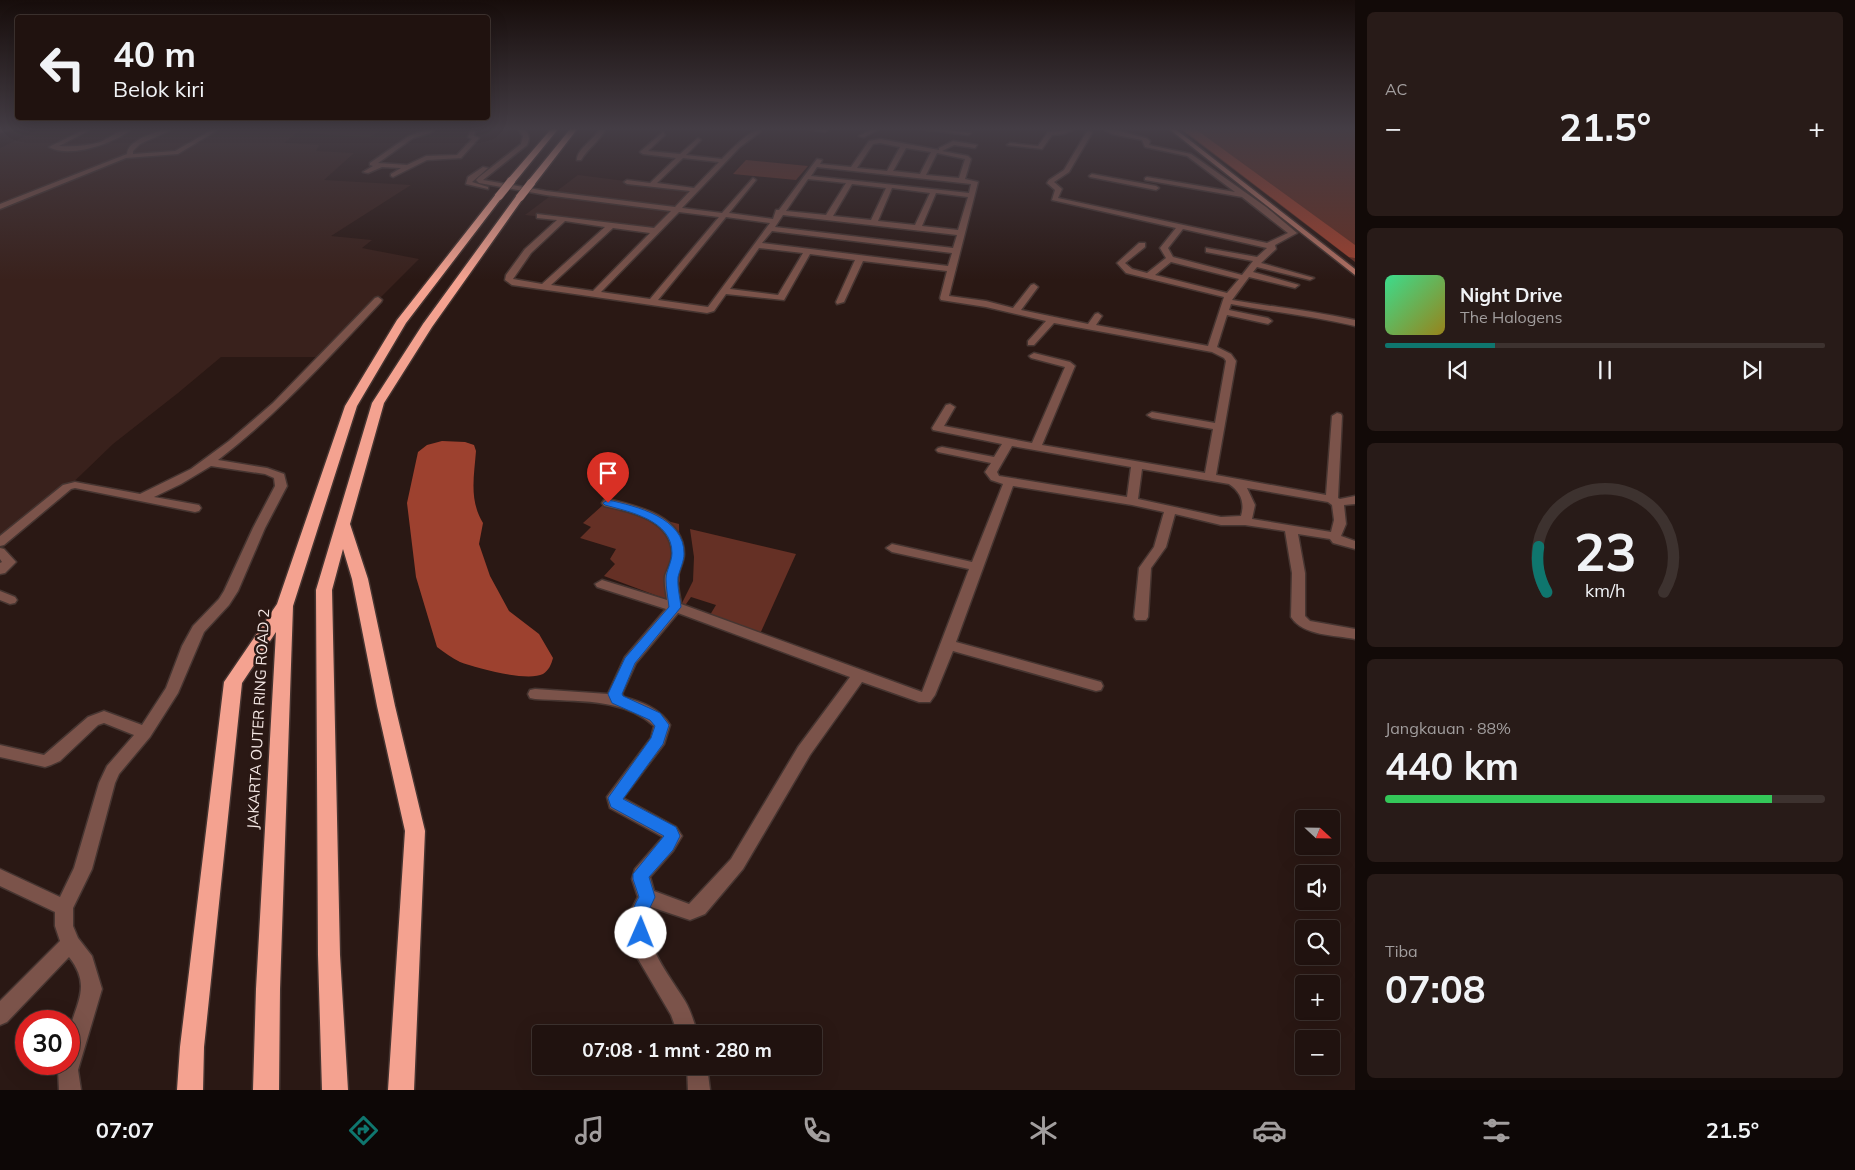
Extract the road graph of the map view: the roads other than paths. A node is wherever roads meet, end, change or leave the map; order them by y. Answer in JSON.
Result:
{"nodes":[{"id":1,"x":66,"y":179,"type":"edge"},
{"id":2,"x":470,"y":179,"type":"edge"},
{"id":3,"x":481,"y":179,"type":"edge"},
{"id":4,"x":513,"y":179,"type":"edge"},
{"id":5,"x":534,"y":179,"type":"edge"},
{"id":6,"x":658,"y":179,"type":"edge"},
{"id":7,"x":707,"y":179,"type":"edge"},
{"id":8,"x":805,"y":179,"type":"edge"},
{"id":9,"x":822,"y":179,"type":"edge"},
{"id":10,"x":951,"y":179,"type":"edge"},
{"id":11,"x":1054,"y":179,"type":"edge"},
{"id":12,"x":1107,"y":179,"type":"edge"},
{"id":13,"x":1147,"y":179,"type":"edge"},
{"id":14,"x":1158,"y":179,"type":"edge"},
{"id":15,"x":1221,"y":179,"type":"edge"},
{"id":16,"x":1236,"y":179,"type":"edge"},
{"id":17,"x":753,"y":180,"type":"dead end"},
{"id":18,"x":962,"y":180,"type":"joint"},
{"id":19,"x":627,"y":182,"type":"dead end"},
{"id":20,"x":850,"y":182,"type":"junction"},
{"id":21,"x":652,"y":185,"type":"junction"},
{"id":22,"x":1140,"y":185,"type":"junction"},
{"id":23,"x":890,"y":186,"type":"junction"},
{"id":24,"x":1157,"y":188,"type":"dead end"},
{"id":25,"x":696,"y":190,"type":"junction"},
{"id":26,"x":934,"y":190,"type":"junction"},
{"id":27,"x":1132,"y":192,"type":"dead end"},
{"id":28,"x":546,"y":193,"type":"junction"},
{"id":29,"x":971,"y":195,"type":"junction"},
{"id":30,"x":1244,"y":196,"type":"junction"},
{"id":31,"x":0,"y":207,"type":"edge"},
{"id":32,"x":677,"y":209,"type":"junction"},
{"id":33,"x":780,"y":212,"type":"junction"},
{"id":34,"x":724,"y":215,"type":"junction"},
{"id":35,"x":540,"y":216,"type":"dead end"},
{"id":36,"x":829,"y":218,"type":"junction"},
{"id":37,"x":563,"y":219,"type":"junction"},
{"id":38,"x":873,"y":223,"type":"junction"},
{"id":39,"x":610,"y":225,"type":"junction"},
{"id":40,"x":770,"y":225,"type":"junction"},
{"id":41,"x":918,"y":228,"type":"junction"},
{"id":42,"x":1180,"y":228,"type":"junction"},
{"id":43,"x":656,"y":231,"type":"junction"},
{"id":44,"x":961,"y":233,"type":"junction"},
{"id":45,"x":1142,"y":244,"type":"dead end"},
{"id":46,"x":756,"y":245,"type":"junction"},
{"id":47,"x":1270,"y":245,"type":"junction"},
{"id":48,"x":1209,"y":250,"type":"dead end"},
{"id":49,"x":808,"y":251,"type":"junction"},
{"id":50,"x":956,"y":252,"type":"junction"},
{"id":51,"x":860,"y":258,"type":"junction"},
{"id":52,"x":1170,"y":259,"type":"junction"},
{"id":53,"x":1257,"y":262,"type":"junction"},
{"id":54,"x":951,"y":269,"type":"junction"},
{"id":55,"x":1355,"y":273,"type":"edge"},
{"id":56,"x":1148,"y":276,"type":"junction"},
{"id":57,"x":1247,"y":276,"type":"junction"},
{"id":58,"x":1310,"y":278,"type":"dead end"},
{"id":59,"x":1295,"y":285,"type":"dead end"},
{"id":60,"x":544,"y":287,"type":"junction"},
{"id":61,"x":1034,"y":287,"type":"dead end"},
{"id":62,"x":724,"y":291,"type":"junction"},
{"id":63,"x":595,"y":294,"type":"junction"},
{"id":64,"x":1228,"y":298,"type":"junction"},
{"id":65,"x":378,"y":300,"type":"dead end"},
{"id":66,"x":652,"y":302,"type":"junction"},
{"id":67,"x":840,"y":302,"type":"dead end"},
{"id":68,"x":1016,"y":312,"type":"junction"},
{"id":69,"x":1223,"y":312,"type":"junction"},
{"id":70,"x":1098,"y":316,"type":"dead end"},
{"id":71,"x":1052,"y":320,"type":"junction"},
{"id":72,"x":1268,"y":322,"type":"dead end"},
{"id":73,"x":1355,"y":323,"type":"edge"},
{"id":74,"x":1090,"y":328,"type":"junction"},
{"id":75,"x":1031,"y":343,"type":"dead end"},
{"id":76,"x":1212,"y":349,"type":"junction"},
{"id":77,"x":1034,"y":356,"type":"dead end"},
{"id":78,"x":950,"y":407,"type":"dead end"},
{"id":79,"x":1152,"y":415,"type":"dead end"},
{"id":80,"x":1337,"y":416,"type":"dead end"},
{"id":81,"x":1218,"y":427,"type":"junction"},
{"id":82,"x":1009,"y":442,"type":"junction"},
{"id":83,"x":1036,"y":448,"type":"junction"},
{"id":84,"x":942,"y":450,"type":"dead end"},
{"id":85,"x":997,"y":461,"type":"junction"},
{"id":86,"x":210,"y":462,"type":"junction"},
{"id":87,"x":1137,"y":466,"type":"junction"},
{"id":88,"x":1210,"y":478,"type":"junction"},
{"id":89,"x":1009,"y":482,"type":"junction"},
{"id":90,"x":1234,"y":482,"type":"junction"},
{"id":91,"x":141,"y":498,"type":"junction"},
{"id":92,"x":1355,"y":500,"type":"edge"},
{"id":93,"x":1132,"y":501,"type":"junction"},
{"id":94,"x":1335,"y":501,"type":"junction"},
{"id":95,"x":608,"y":503,"type":"dead end"},
{"id":96,"x":196,"y":508,"type":"dead end"},
{"id":97,"x":1172,"y":509,"type":"junction"},
{"id":98,"x":1245,"y":521,"type":"junction"},
{"id":99,"x":343,"y":523,"type":"junction"},
{"id":100,"x":1291,"y":529,"type":"junction"},
{"id":101,"x":1334,"y":536,"type":"junction"},
{"id":102,"x":0,"y":542,"type":"edge"},
{"id":103,"x":1355,"y":545,"type":"edge"},
{"id":104,"x":892,"y":548,"type":"dead end"},
{"id":105,"x":0,"y":552,"type":"edge"},
{"id":106,"x":977,"y":567,"type":"junction"},
{"id":107,"x":0,"y":570,"type":"edge"},
{"id":108,"x":602,"y":584,"type":"dead end"},
{"id":109,"x":285,"y":606,"type":"junction"},
{"id":110,"x":675,"y":607,"type":"junction"},
{"id":111,"x":1141,"y":617,"type":"dead end"},
{"id":112,"x":1355,"y":634,"type":"edge"},
{"id":113,"x":949,"y":645,"type":"junction"},
{"id":114,"x":859,"y":675,"type":"junction"},
{"id":115,"x":1096,"y":686,"type":"dead end"},
{"id":116,"x":535,"y":694,"type":"dead end"},
{"id":117,"x":617,"y":700,"type":"junction"},
{"id":118,"x":145,"y":733,"type":"junction"},
{"id":119,"x":0,"y":751,"type":"edge"},
{"id":120,"x":0,"y":877,"type":"edge"},
{"id":121,"x":647,"y":897,"type":"junction"},
{"id":122,"x":64,"y":908,"type":"junction"},
{"id":123,"x":70,"y":943,"type":"junction"},
{"id":124,"x":0,"y":1015,"type":"edge"},
{"id":125,"x":685,"y":1025,"type":"edge"},
{"id":126,"x":698,"y":1075,"type":"edge"},
{"id":127,"x":70,"y":1090,"type":"edge"},
{"id":128,"x":190,"y":1090,"type":"edge"},
{"id":129,"x":266,"y":1090,"type":"edge"},
{"id":130,"x":335,"y":1090,"type":"edge"},
{"id":131,"x":401,"y":1090,"type":"edge"},
{"id":132,"x":699,"y":1090,"type":"edge"}],
"edges":[{"from":1,"to":31,"type":"street"},
{"from":2,"to":28,"type":"street"},
{"from":3,"to":28,"type":"street"},
{"from":4,"to":109,"type":"highway","name":"JAKARTA OUTER RING ROAD 2","bridge":true},
{"from":5,"to":99,"type":"highway","bridge":true},
{"from":6,"to":21,"type":"street"},
{"from":7,"to":25,"type":"street"},
{"from":8,"to":33,"type":"street"},
{"from":9,"to":20,"type":"street"},
{"from":10,"to":18,"type":"street"},
{"from":11,"to":42,"type":"street"},
{"from":12,"to":22,"type":"street"},
{"from":13,"to":22,"type":"street"},
{"from":14,"to":30,"type":"street"},
{"from":15,"to":30,"type":"street"},
{"from":16,"to":55,"type":"main road"},
{"from":17,"to":34,"type":"street"},
{"from":18,"to":29,"type":"street"},
{"from":19,"to":21,"type":"street"},
{"from":20,"to":23,"type":"street"},
{"from":20,"to":36,"type":"street"},
{"from":21,"to":25,"type":"street"},
{"from":22,"to":24,"type":"street"},
{"from":22,"to":27,"type":"street"},
{"from":23,"to":26,"type":"street"},
{"from":23,"to":38,"type":"street"},
{"from":25,"to":32,"type":"street"},
{"from":26,"to":29,"type":"street"},
{"from":26,"to":41,"type":"street"},
{"from":28,"to":32,"type":"street"},
{"from":29,"to":44,"type":"street"},
{"from":30,"to":47,"type":"street"},
{"from":32,"to":34,"type":"street"},
{"from":32,"to":43,"type":"street"},
{"from":33,"to":36,"type":"street"},
{"from":33,"to":40,"type":"street"},
{"from":34,"to":40,"type":"street"},
{"from":34,"to":66,"type":"street"},
{"from":35,"to":37,"type":"street"},
{"from":36,"to":38,"type":"street"},
{"from":37,"to":39,"type":"street"},
{"from":37,"to":60,"type":"street"},
{"from":38,"to":41,"type":"street"},
{"from":39,"to":43,"type":"street"},
{"from":39,"to":60,"type":"street"},
{"from":40,"to":46,"type":"street"},
{"from":40,"to":50,"type":"street"},
{"from":41,"to":44,"type":"street"},
{"from":42,"to":47,"type":"street"},
{"from":42,"to":52,"type":"street"},
{"from":43,"to":63,"type":"street"},
{"from":44,"to":50,"type":"street"},
{"from":45,"to":56,"type":"street"},
{"from":46,"to":49,"type":"street"},
{"from":46,"to":62,"type":"street"},
{"from":47,"to":53,"type":"street"},
{"from":48,"to":53,"type":"street"},
{"from":49,"to":51,"type":"street"},
{"from":49,"to":62,"type":"street"},
{"from":50,"to":54,"type":"street"},
{"from":51,"to":54,"type":"street"},
{"from":51,"to":67,"type":"street"},
{"from":52,"to":56,"type":"street"},
{"from":52,"to":57,"type":"street"},
{"from":53,"to":57,"type":"street"},
{"from":53,"to":58,"type":"street"},
{"from":54,"to":68,"type":"street"},
{"from":56,"to":64,"type":"street"},
{"from":57,"to":59,"type":"street"},
{"from":57,"to":64,"type":"street"},
{"from":60,"to":63,"type":"street"},
{"from":61,"to":68,"type":"street"},
{"from":62,"to":66,"type":"street"},
{"from":63,"to":66,"type":"street"},
{"from":64,"to":69,"type":"street"},
{"from":64,"to":73,"type":"street"},
{"from":65,"to":86,"type":"street"},
{"from":68,"to":71,"type":"street"},
{"from":69,"to":72,"type":"street"},
{"from":69,"to":76,"type":"street"},
{"from":70,"to":74,"type":"street"},
{"from":71,"to":74,"type":"street"},
{"from":71,"to":75,"type":"street"},
{"from":74,"to":76,"type":"street"},
{"from":76,"to":81,"type":"street"},
{"from":77,"to":83,"type":"street"},
{"from":78,"to":82,"type":"street"},
{"from":79,"to":81,"type":"street"},
{"from":80,"to":94,"type":"street"},
{"from":81,"to":88,"type":"street"},
{"from":82,"to":83,"type":"street"},
{"from":82,"to":85,"type":"street"},
{"from":83,"to":87,"type":"street"},
{"from":84,"to":85,"type":"street"},
{"from":85,"to":89,"type":"street"},
{"from":86,"to":91,"type":"street"},
{"from":86,"to":118,"type":"street"},
{"from":87,"to":88,"type":"street"},
{"from":87,"to":93,"type":"street"},
{"from":88,"to":90,"type":"street"},
{"from":89,"to":93,"type":"street"},
{"from":89,"to":106,"type":"street"},
{"from":90,"to":94,"type":"street"},
{"from":90,"to":98,"type":"street"},
{"from":91,"to":96,"type":"street"},
{"from":91,"to":102,"type":"street"},
{"from":92,"to":94,"type":"street"},
{"from":93,"to":97,"type":"street"},
{"from":94,"to":101,"type":"street"},
{"from":95,"to":110,"type":"street"},
{"from":97,"to":98,"type":"street"},
{"from":97,"to":111,"type":"street"},
{"from":98,"to":100,"type":"street"},
{"from":99,"to":130,"type":"highway"},
{"from":99,"to":131,"type":"highway"},
{"from":100,"to":101,"type":"street"},
{"from":100,"to":112,"type":"street"},
{"from":101,"to":103,"type":"street"},
{"from":104,"to":106,"type":"street"},
{"from":105,"to":107,"type":"street"},
{"from":106,"to":113,"type":"street"},
{"from":108,"to":110,"type":"street"},
{"from":109,"to":128,"type":"highway"},
{"from":109,"to":129,"type":"highway","name":"JAKARTA OUTER RING ROAD 2"},
{"from":110,"to":114,"type":"street"},
{"from":110,"to":117,"type":"street"},
{"from":113,"to":114,"type":"street"},
{"from":113,"to":115,"type":"street"},
{"from":114,"to":121,"type":"street"},
{"from":116,"to":117,"type":"street"},
{"from":117,"to":121,"type":"street"},
{"from":118,"to":119,"type":"street"},
{"from":118,"to":122,"type":"street"},
{"from":120,"to":122,"type":"street"},
{"from":121,"to":125,"type":"street"},
{"from":122,"to":123,"type":"street"},
{"from":123,"to":124,"type":"street"},
{"from":123,"to":127,"type":"street"},
{"from":126,"to":132,"type":"street"}]}
